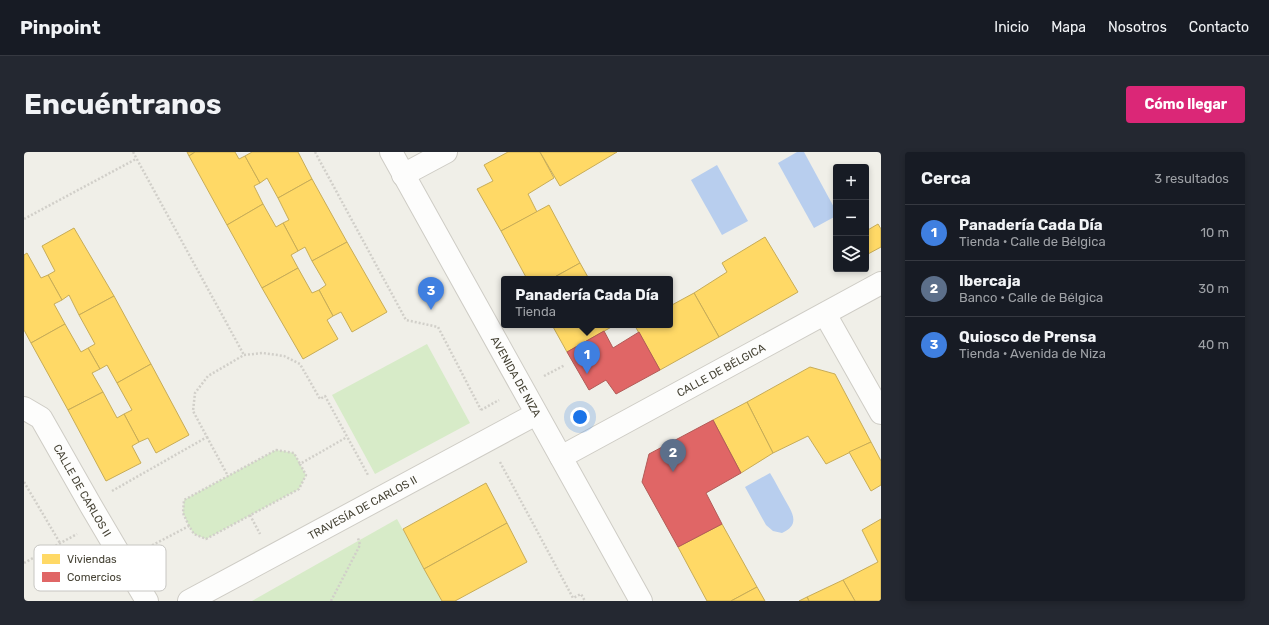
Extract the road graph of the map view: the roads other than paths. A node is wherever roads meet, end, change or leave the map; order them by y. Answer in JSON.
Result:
{"nodes":[{"id":1,"x":391,"y":152,"type":"edge"},
{"id":2,"x":446,"y":152,"type":"edge"},
{"id":3,"x":403,"y":175,"type":"junction"},
{"id":4,"x":881,"y":283,"type":"edge"},
{"id":5,"x":825,"y":314,"type":"junction"},
{"id":6,"x":24,"y":408,"type":"edge"},
{"id":7,"x":880,"y":413,"type":"edge"},
{"id":8,"x":536,"y":414,"type":"junction"},
{"id":9,"x":561,"y":457,"type":"junction"},
{"id":10,"x":114,"y":545,"type":"edge"},
{"id":11,"x":141,"y":591,"type":"edge"},
{"id":12,"x":147,"y":601,"type":"edge"},
{"id":13,"x":189,"y":601,"type":"edge"},
{"id":14,"x":641,"y":601,"type":"edge"}],
"edges":[{"from":1,"to":3,"type":"street","name":"AVENIDA DE NIZA"},
{"from":2,"to":3,"type":"street"},
{"from":3,"to":8,"type":"street","name":"AVENIDA DE NIZA"},
{"from":4,"to":5,"type":"street","name":"CALLE DE BÉLGICA"},
{"from":5,"to":7,"type":"street"},
{"from":5,"to":9,"type":"street","name":"CALLE DE BÉLGICA"},
{"from":6,"to":10,"type":"street","name":"CALLE DE CARLOS II"},
{"from":8,"to":9,"type":"street","name":"AVENIDA DE NIZA"},
{"from":8,"to":13,"type":"street","name":"TRAVESÍA DE CARLOS II"},
{"from":9,"to":14,"type":"street","name":"AVENIDA DE NIZA"},
{"from":11,"to":12,"type":"street","name":"CALLE DE CARLOS II"}]}
